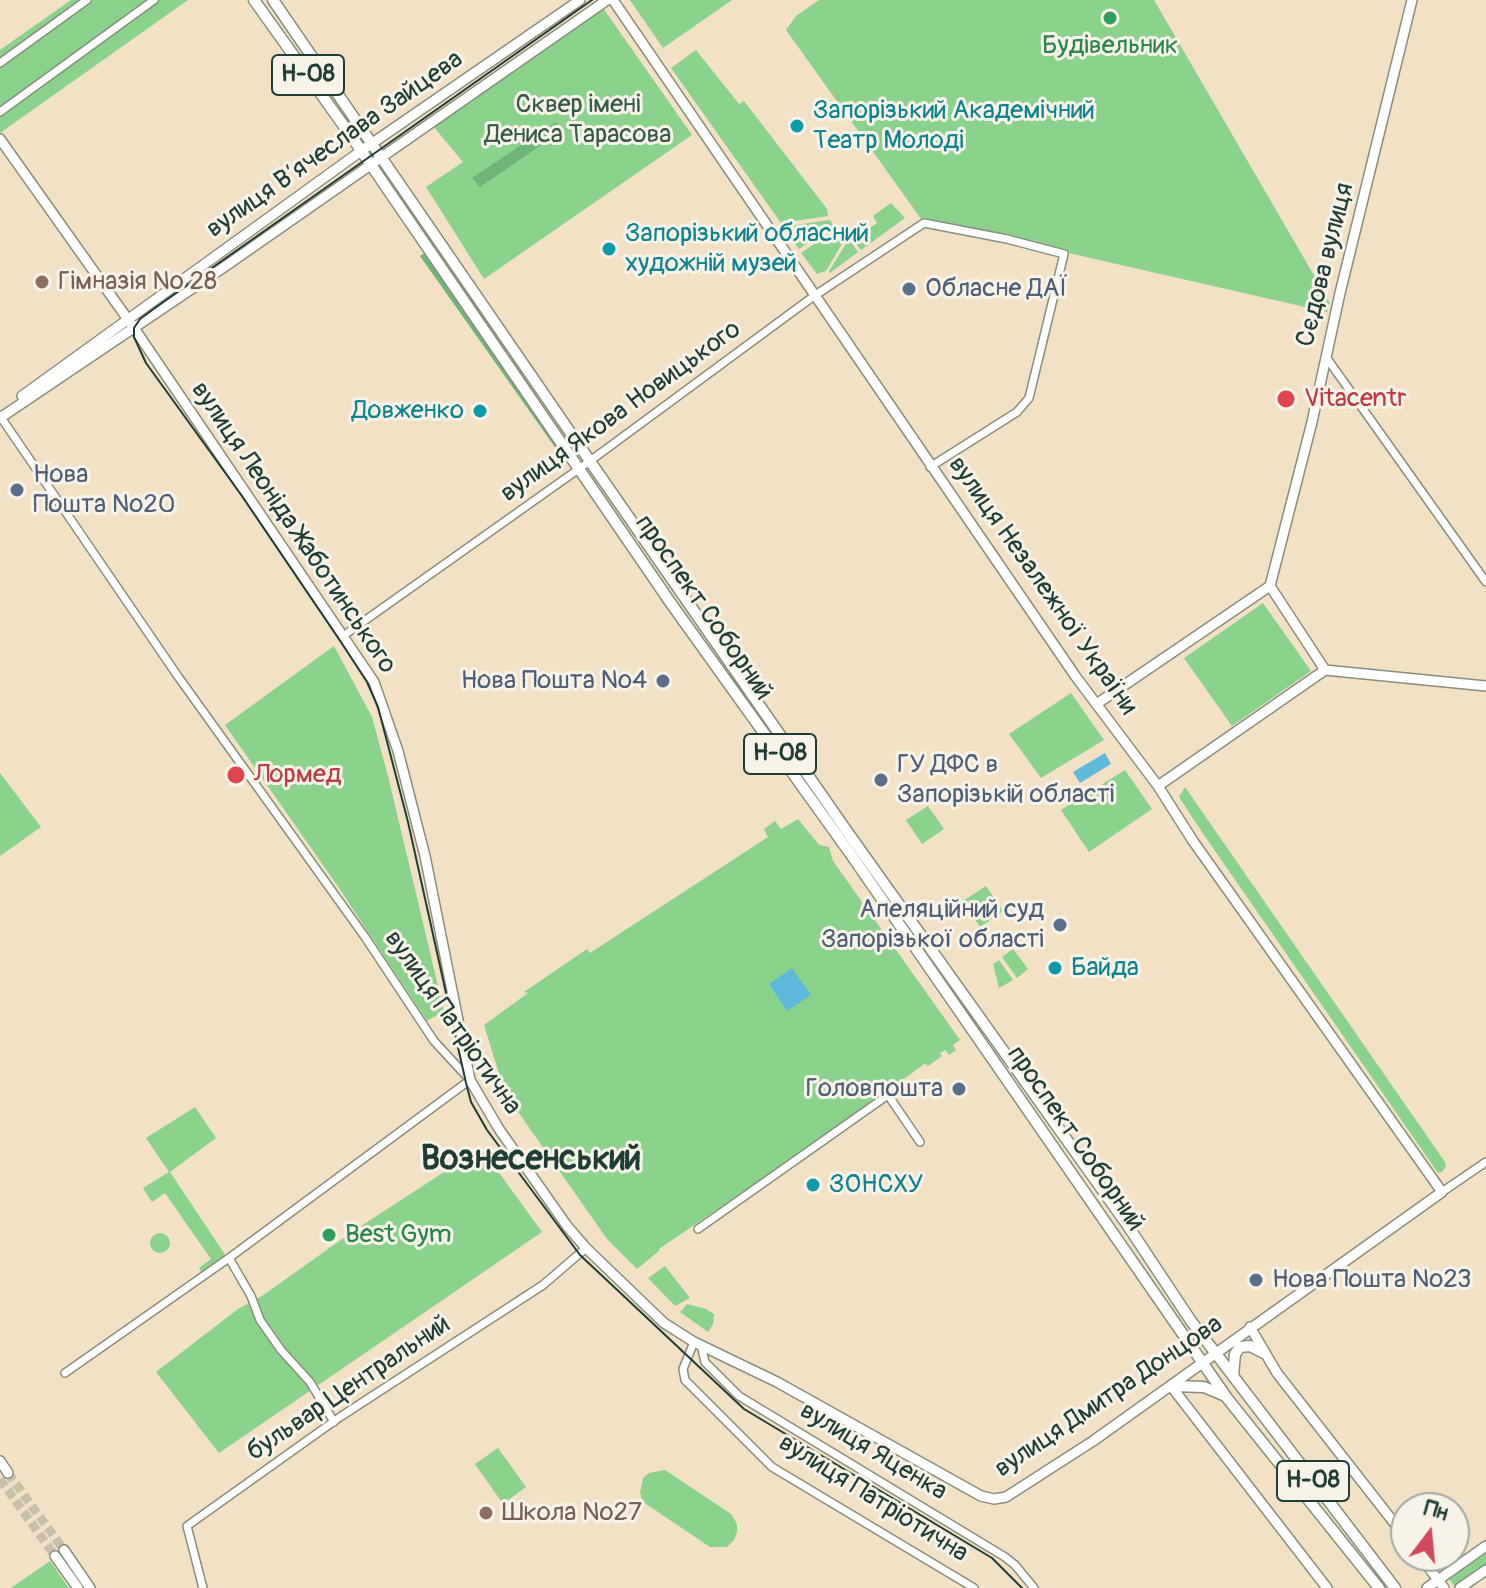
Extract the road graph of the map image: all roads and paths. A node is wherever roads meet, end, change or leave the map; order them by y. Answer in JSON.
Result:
{"nodes":[{"id":1,"x":87,"y":0,"type":"edge"},
{"id":2,"x":154,"y":0,"type":"edge"},
{"id":3,"x":254,"y":0,"type":"edge"},
{"id":4,"x":273,"y":0,"type":"edge"},
{"id":5,"x":580,"y":0,"type":"edge"},
{"id":6,"x":610,"y":0,"type":"edge"},
{"id":7,"x":1412,"y":0,"type":"edge"},
{"id":8,"x":0,"y":63,"type":"edge"},
{"id":9,"x":0,"y":112,"type":"edge"},
{"id":10,"x":0,"y":139,"type":"edge"},
{"id":11,"x":373,"y":143,"type":"junction"},
{"id":12,"x":361,"y":151,"type":"junction"},
{"id":13,"x":382,"y":156,"type":"junction"},
{"id":14,"x":370,"y":164,"type":"junction"},
{"id":15,"x":814,"y":296,"type":"junction"},
{"id":16,"x":131,"y":324,"type":"junction"},
{"id":17,"x":1326,"y":357,"type":"junction"},
{"id":18,"x":0,"y":416,"type":"edge"},
{"id":19,"x":590,"y":461,"type":"junction"},
{"id":20,"x":930,"y":467,"type":"junction"},
{"id":21,"x":578,"y":469,"type":"junction"},
{"id":22,"x":1486,"y":582,"type":"edge"},
{"id":23,"x":1270,"y":586,"type":"junction"},
{"id":24,"x":343,"y":636,"type":"junction"},
{"id":25,"x":1325,"y":670,"type":"junction"},
{"id":26,"x":1486,"y":686,"type":"edge"},
{"id":27,"x":1098,"y":703,"type":"junction"},
{"id":28,"x":1158,"y":786,"type":"junction"},
{"id":29,"x":855,"y":840,"type":"junction"},
{"id":30,"x":856,"y":861,"type":"junction"},
{"id":31,"x":991,"y":1034,"type":"junction"},
{"id":32,"x":980,"y":1041,"type":"junction"},
{"id":33,"x":470,"y":1080,"type":"junction"},
{"id":34,"x":920,"y":1142,"type":"dead end"},
{"id":35,"x":1486,"y":1162,"type":"edge"},
{"id":36,"x":1442,"y":1192,"type":"junction"},
{"id":37,"x":698,"y":1229,"type":"dead end"},
{"id":38,"x":586,"y":1248,"type":"junction"},
{"id":39,"x":229,"y":1258,"type":"junction"},
{"id":40,"x":1250,"y":1327,"type":"junction"},
{"id":41,"x":697,"y":1344,"type":"junction"},
{"id":42,"x":1240,"y":1347,"type":"junction"},
{"id":43,"x":1264,"y":1353,"type":"junction"},
{"id":44,"x":1216,"y":1354,"type":"junction"},
{"id":45,"x":1203,"y":1363,"type":"junction"},
{"id":46,"x":65,"y":1373,"type":"dead end"},
{"id":47,"x":1233,"y":1378,"type":"junction"},
{"id":48,"x":1171,"y":1386,"type":"junction"},
{"id":49,"x":1227,"y":1398,"type":"junction"},
{"id":50,"x":334,"y":1422,"type":"junction"},
{"id":51,"x":0,"y":1461,"type":"edge"},
{"id":52,"x":8,"y":1473,"type":"dead end"},
{"id":53,"x":1390,"y":1517,"type":"edge"},
{"id":54,"x":1486,"y":1546,"type":"edge"},
{"id":55,"x":1486,"y":1570,"type":"edge"},
{"id":56,"x":1441,"y":1584,"type":"edge"},
{"id":57,"x":1394,"y":1586,"type":"edge"},
{"id":58,"x":78,"y":1588,"type":"edge"},
{"id":59,"x":90,"y":1588,"type":"edge"},
{"id":60,"x":203,"y":1588,"type":"edge"},
{"id":61,"x":974,"y":1588,"type":"edge"},
{"id":62,"x":1034,"y":1588,"type":"edge"},
{"id":63,"x":1327,"y":1588,"type":"edge"},
{"id":64,"x":1379,"y":1588,"type":"edge"},
{"id":65,"x":1427,"y":1588,"type":"edge"},
{"id":66,"x":1460,"y":1588,"type":"edge"}],
"edges":[{"from":1,"to":8,"type":"street"},
{"from":2,"to":9,"type":"street"},
{"from":3,"to":12,"type":"main road","name":"проспект Соборний","number":"Н-08"},
{"from":4,"to":11,"type":"main road","name":"проспект Соборний","number":"Н-08"},
{"from":5,"to":11,"type":"street","name":"вулиця Вʼячеслава Зайцева"},
{"from":6,"to":13,"type":"street","name":"вулиця Вʼячеслава Зайцева"},
{"from":6,"to":15,"type":"street","name":"вулиця Незалежної України"},
{"from":7,"to":17,"type":"street","name":"Сєдова вулиця"},
{"from":10,"to":16,"type":"street","name":"вулиця Леоніда Жаботинського"},
{"from":11,"to":12,"type":"street","name":"вулиця Вʼячеслава Зайцева"},
{"from":11,"to":13,"type":"main road","name":"проспект Соборний","number":"Н-08"},
{"from":12,"to":14,"type":"main road","name":"проспект Соборний","number":"Н-08"},
{"from":12,"to":16,"type":"street","name":"вулиця Вʼячеслава Зайцева"},
{"from":13,"to":14,"type":"street","name":"вулиця Вʼячеслава Зайцева"},
{"from":13,"to":19,"type":"main road","name":"проспект Соборний","number":"Н-08"},
{"from":14,"to":16,"type":"street","name":"вулиця Вʼячеслава Зайцева"},
{"from":14,"to":21,"type":"main road","name":"проспект Соборний","number":"Н-08"},
{"from":15,"to":19,"type":"street","name":"вулиця Якова Новицького"},
{"from":15,"to":20,"type":"street","name":"вулиця Незалежної України"},
{"from":15,"to":20,"type":"street","name":"вулиця Якова Новицького"},
{"from":16,"to":18,"type":"street","name":"вулиця Вʼячеслава Зайцева"},
{"from":16,"to":24,"type":"street","name":"вулиця Леоніда Жаботинського"},
{"from":17,"to":22,"type":"street"},
{"from":17,"to":23,"type":"street","name":"Сєдова вулиця"},
{"from":18,"to":33,"type":"street","name":"вулиця Патріотична"},
{"from":19,"to":21,"type":"street","name":"вулиця Якова Новицького"},
{"from":19,"to":29,"type":"main road","name":"проспект Соборний","number":"Н-08"},
{"from":20,"to":27,"type":"street","name":"вулиця Незалежної України"},
{"from":21,"to":24,"type":"street","name":"вулиця Якова Новицького"},
{"from":21,"to":30,"type":"main road","name":"проспект Соборний","number":"Н-08"},
{"from":23,"to":25,"type":"street"},
{"from":23,"to":27,"type":"street"},
{"from":24,"to":33,"type":"street","name":"вулиця Леоніда Жаботинського"},
{"from":25,"to":26,"type":"street"},
{"from":25,"to":28,"type":"street"},
{"from":27,"to":28,"type":"street","name":"вулиця Незалежної України"},
{"from":28,"to":36,"type":"street","name":"вулиця Незалежної України"},
{"from":29,"to":30,"type":"main road"},
{"from":29,"to":31,"type":"main road","name":"проспект Соборний","number":"Н-08"},
{"from":30,"to":32,"type":"main road","name":"проспект Соборний","number":"Н-08"},
{"from":31,"to":32,"type":"main road"},
{"from":31,"to":44,"type":"main road","name":"проспект Соборний","number":"Н-08"},
{"from":32,"to":45,"type":"main road","name":"проспект Соборний","number":"Н-08"},
{"from":33,"to":38,"type":"street","name":"вулиця Патріотична"},
{"from":33,"to":39,"type":"street"},
{"from":34,"to":37,"type":"street"},
{"from":35,"to":36,"type":"street","name":"вулиця Дмитра Донцова"},
{"from":36,"to":40,"type":"street","name":"вулиця Дмитра Донцова"},
{"from":38,"to":41,"type":"street","name":"вулиця Патріотична"},
{"from":38,"to":50,"type":"street","name":"бульвар Центральний"},
{"from":39,"to":46,"type":"street"},
{"from":39,"to":50,"type":"street"},
{"from":40,"to":42,"type":"street"},
{"from":40,"to":43,"type":"street"},
{"from":40,"to":44,"type":"street","name":"вулиця Дмитра Донцова"},
{"from":41,"to":48,"type":"street","name":"вулиця Дмитра Донцова"},
{"from":41,"to":61,"type":"street","name":"вулиця Патріотична"},
{"from":41,"to":62,"type":"street","name":"вулиця Яценка"},
{"from":42,"to":43,"type":"main road"},
{"from":42,"to":47,"type":"main road"},
{"from":43,"to":53,"type":"street"},
{"from":44,"to":45,"type":"street","name":"вулиця Дмитра Донцова"},
{"from":44,"to":47,"type":"main road","name":"проспект Соборний","number":"Н-08"},
{"from":45,"to":48,"type":"street","name":"вулиця Дмитра Донцова"},
{"from":45,"to":49,"type":"main road","name":"проспект Соборний","number":"Н-08"},
{"from":47,"to":57,"type":"main road","number":"Н-08"},
{"from":48,"to":49,"type":"main road"},
{"from":48,"to":63,"type":"street"},
{"from":49,"to":64,"type":"main road","number":"Н-08"},
{"from":50,"to":60,"type":"street","name":"бульвар Центральний"},
{"from":51,"to":52,"type":"street"},
{"from":54,"to":56,"type":"street"},
{"from":55,"to":66,"type":"street"},
{"from":56,"to":65,"type":"street"},
{"from":58,"to":59,"type":"street"}]}
